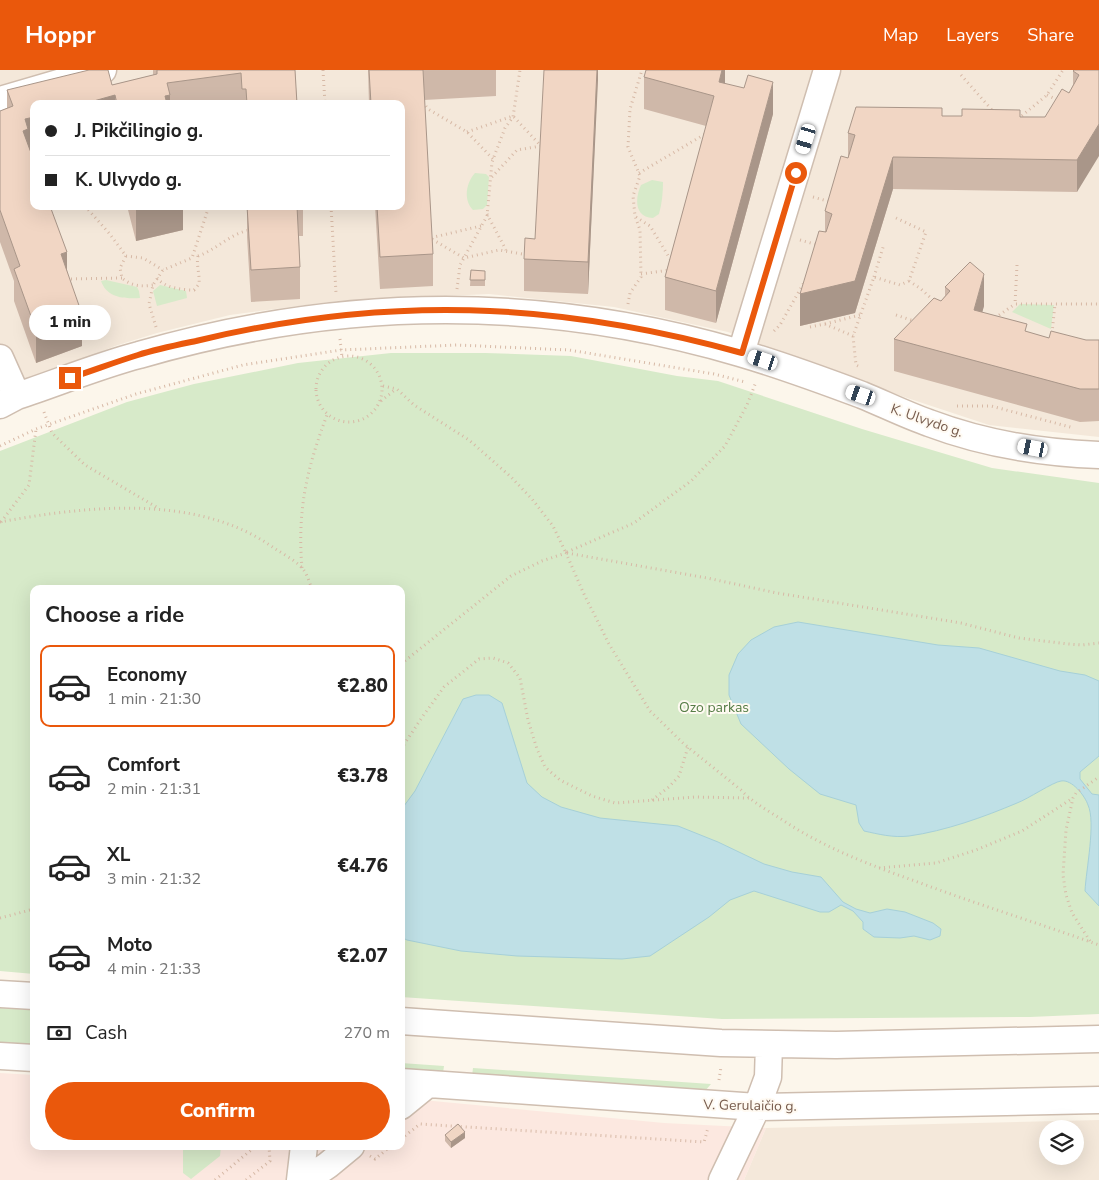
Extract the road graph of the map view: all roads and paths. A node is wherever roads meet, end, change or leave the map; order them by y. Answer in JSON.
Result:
{"nodes":[{"id":1,"x":104,"y":70,"type":"edge"},
{"id":2,"x":323,"y":70,"type":"edge"},
{"id":3,"x":520,"y":70,"type":"edge"},
{"id":4,"x":642,"y":70,"type":"edge"},
{"id":5,"x":1063,"y":70,"type":"edge"},
{"id":6,"x":821,"y":71,"type":"edge"},
{"id":7,"x":961,"y":75,"type":"dead end"},
{"id":8,"x":1047,"y":95,"type":"junction"},
{"id":9,"x":0,"y":100,"type":"edge"},
{"id":10,"x":325,"y":100,"type":"edge"},
{"id":11,"x":423,"y":102,"type":"edge"},
{"id":12,"x":1062,"y":103,"type":"edge"},
{"id":13,"x":513,"y":116,"type":"junction"},
{"id":14,"x":996,"y":116,"type":"edge"},
{"id":15,"x":1014,"y":123,"type":"edge"},
{"id":16,"x":714,"y":129,"type":"edge"},
{"id":17,"x":468,"y":132,"type":"junction"},
{"id":18,"x":493,"y":159,"type":"junction"},
{"id":19,"x":639,"y":173,"type":"junction"},
{"id":20,"x":490,"y":179,"type":"junction"},
{"id":21,"x":814,"y":197,"type":"dead end"},
{"id":22,"x":836,"y":203,"type":"edge"},
{"id":23,"x":89,"y":210,"type":"edge"},
{"id":24,"x":208,"y":210,"type":"edge"},
{"id":25,"x":331,"y":210,"type":"edge"},
{"id":26,"x":487,"y":214,"type":"junction"},
{"id":27,"x":635,"y":216,"type":"junction"},
{"id":28,"x":896,"y":218,"type":"dead end"},
{"id":29,"x":481,"y":225,"type":"junction"},
{"id":30,"x":253,"y":230,"type":"edge"},
{"id":31,"x":800,"y":240,"type":"dead end"},
{"id":32,"x":884,"y":244,"type":"dead end"},
{"id":33,"x":822,"y":246,"type":"edge"},
{"id":34,"x":507,"y":251,"type":"junction"},
{"id":35,"x":126,"y":256,"type":"junction"},
{"id":36,"x":198,"y":256,"type":"junction"},
{"id":37,"x":536,"y":257,"type":"edge"},
{"id":38,"x":192,"y":258,"type":"junction"},
{"id":39,"x":464,"y":258,"type":"junction"},
{"id":40,"x":1017,"y":265,"type":"dead end"},
{"id":41,"x":163,"y":270,"type":"junction"},
{"id":42,"x":641,"y":274,"type":"junction"},
{"id":43,"x":807,"y":276,"type":"edge"},
{"id":44,"x":874,"y":277,"type":"junction"},
{"id":45,"x":122,"y":278,"type":"junction"},
{"id":46,"x":157,"y":278,"type":"junction"},
{"id":47,"x":458,"y":279,"type":"dead end"},
{"id":48,"x":65,"y":280,"type":"edge"},
{"id":49,"x":909,"y":281,"type":"junction"},
{"id":50,"x":153,"y":284,"type":"junction"},
{"id":51,"x":1015,"y":304,"type":"junction"},
{"id":52,"x":1055,"y":304,"type":"junction"},
{"id":53,"x":1099,"y":304,"type":"edge"},
{"id":54,"x":940,"y":307,"type":"edge"},
{"id":55,"x":338,"y":315,"type":"junction"},
{"id":56,"x":860,"y":315,"type":"junction"},
{"id":57,"x":896,"y":315,"type":"dead end"},
{"id":58,"x":153,"y":317,"type":"dead end"},
{"id":59,"x":992,"y":320,"type":"edge"},
{"id":60,"x":919,"y":323,"type":"edge"},
{"id":61,"x":825,"y":324,"type":"junction"},
{"id":62,"x":624,"y":325,"type":"junction"},
{"id":63,"x":810,"y":327,"type":"dead end"},
{"id":64,"x":770,"y":335,"type":"dead end"},
{"id":65,"x":853,"y":336,"type":"junction"},
{"id":66,"x":1050,"y":339,"type":"edge"},
{"id":67,"x":341,"y":350,"type":"junction"},
{"id":68,"x":742,"y":353,"type":"junction"},
{"id":69,"x":342,"y":357,"type":"junction"},
{"id":70,"x":0,"y":358,"type":"edge"},
{"id":71,"x":862,"y":369,"type":"dead end"},
{"id":72,"x":383,"y":386,"type":"junction"},
{"id":73,"x":397,"y":389,"type":"junction"},
{"id":74,"x":17,"y":397,"type":"edge"},
{"id":75,"x":381,"y":401,"type":"junction"},
{"id":76,"x":953,"y":406,"type":"dead end"},
{"id":77,"x":327,"y":415,"type":"junction"},
{"id":78,"x":49,"y":424,"type":"junction"},
{"id":79,"x":36,"y":428,"type":"junction"},
{"id":80,"x":1078,"y":429,"type":"dead end"},
{"id":81,"x":0,"y":446,"type":"edge"},
{"id":82,"x":1099,"y":455,"type":"edge"},
{"id":83,"x":159,"y":509,"type":"junction"},
{"id":84,"x":0,"y":522,"type":"edge"},
{"id":85,"x":566,"y":552,"type":"junction"},
{"id":86,"x":302,"y":568,"type":"junction"},
{"id":87,"x":310,"y":585,"type":"edge"},
{"id":88,"x":1099,"y":643,"type":"edge"},
{"id":89,"x":405,"y":661,"type":"edge"},
{"id":90,"x":405,"y":743,"type":"edge"},
{"id":91,"x":688,"y":747,"type":"junction"},
{"id":92,"x":1099,"y":777,"type":"edge"},
{"id":93,"x":749,"y":798,"type":"junction"},
{"id":94,"x":1072,"y":798,"type":"junction"},
{"id":95,"x":652,"y":800,"type":"junction"},
{"id":96,"x":878,"y":868,"type":"junction"},
{"id":97,"x":30,"y":910,"type":"edge"},
{"id":98,"x":0,"y":918,"type":"edge"},
{"id":99,"x":1091,"y":942,"type":"junction"},
{"id":100,"x":1099,"y":945,"type":"edge"},
{"id":101,"x":0,"y":994,"type":"edge"},
{"id":102,"x":30,"y":996,"type":"edge"},
{"id":103,"x":405,"y":1021,"type":"edge"},
{"id":104,"x":1099,"y":1040,"type":"edge"},
{"id":105,"x":769,"y":1044,"type":"junction"},
{"id":106,"x":0,"y":1056,"type":"edge"},
{"id":107,"x":30,"y":1058,"type":"edge"},
{"id":108,"x":405,"y":1082,"type":"edge"},
{"id":109,"x":428,"y":1084,"type":"junction"},
{"id":110,"x":1099,"y":1100,"type":"edge"},
{"id":111,"x":405,"y":1103,"type":"edge"},
{"id":112,"x":716,"y":1105,"type":"junction"},
{"id":113,"x":757,"y":1107,"type":"junction"},
{"id":114,"x":405,"y":1135,"type":"edge"},
{"id":115,"x":251,"y":1150,"type":"edge"},
{"id":116,"x":269,"y":1150,"type":"edge"},
{"id":117,"x":304,"y":1150,"type":"edge"},
{"id":118,"x":346,"y":1150,"type":"edge"},
{"id":119,"x":215,"y":1180,"type":"edge"},
{"id":120,"x":246,"y":1180,"type":"edge"},
{"id":121,"x":300,"y":1180,"type":"edge"},
{"id":122,"x":306,"y":1180,"type":"edge"},
{"id":123,"x":722,"y":1180,"type":"edge"}],
"edges":[{"from":1,"to":9,"type":"street"},
{"from":2,"to":10,"type":"path"},
{"from":3,"to":13,"type":"path"},
{"from":4,"to":19,"type":"path"},
{"from":5,"to":8,"type":"path"},
{"from":6,"to":68,"type":"street"},
{"from":7,"to":14,"type":"path"},
{"from":8,"to":12,"type":"path"},
{"from":8,"to":15,"type":"path"},
{"from":11,"to":17,"type":"path"},
{"from":13,"to":17,"type":"path"},
{"from":13,"to":18,"type":"path"},
{"from":13,"to":20,"type":"path"},
{"from":16,"to":19,"type":"path"},
{"from":17,"to":18,"type":"path"},
{"from":18,"to":20,"type":"path"},
{"from":19,"to":27,"type":"path"},
{"from":20,"to":26,"type":"path"},
{"from":21,"to":22,"type":"path"},
{"from":23,"to":35,"type":"path"},
{"from":24,"to":38,"type":"path"},
{"from":25,"to":55,"type":"path"},
{"from":26,"to":29,"type":"path"},
{"from":26,"to":34,"type":"path"},
{"from":27,"to":42,"type":"path"},
{"from":27,"to":42,"type":"path"},
{"from":28,"to":49,"type":"path"},
{"from":29,"to":39,"type":"path"},
{"from":29,"to":39,"type":"path"},
{"from":30,"to":36,"type":"path"},
{"from":31,"to":33,"type":"path"},
{"from":32,"to":44,"type":"path"},
{"from":34,"to":37,"type":"path"},
{"from":34,"to":39,"type":"path"},
{"from":35,"to":41,"type":"path"},
{"from":35,"to":45,"type":"path"},
{"from":36,"to":38,"type":"path"},
{"from":36,"to":46,"type":"path"},
{"from":38,"to":41,"type":"path"},
{"from":39,"to":47,"type":"path"},
{"from":40,"to":51,"type":"path"},
{"from":41,"to":46,"type":"path"},
{"from":42,"to":62,"type":"path"},
{"from":43,"to":64,"type":"path"},
{"from":44,"to":49,"type":"path"},
{"from":44,"to":56,"type":"path"},
{"from":45,"to":48,"type":"path"},
{"from":45,"to":50,"type":"path"},
{"from":46,"to":50,"type":"path"},
{"from":49,"to":54,"type":"path"},
{"from":50,"to":58,"type":"path"},
{"from":51,"to":52,"type":"path"},
{"from":51,"to":59,"type":"path"},
{"from":52,"to":53,"type":"path"},
{"from":52,"to":66,"type":"path"},
{"from":55,"to":62,"type":"street","name":"K. Ulvydo g."},
{"from":55,"to":67,"type":"path"},
{"from":55,"to":74,"type":"street","name":"K. Ulvydo g."},
{"from":56,"to":61,"type":"path"},
{"from":56,"to":65,"type":"path"},
{"from":57,"to":60,"type":"path"},
{"from":61,"to":63,"type":"path"},
{"from":61,"to":65,"type":"path"},
{"from":62,"to":68,"type":"street","name":"K. Ulvydo g."},
{"from":65,"to":71,"type":"path"},
{"from":67,"to":69,"type":"path"},
{"from":67,"to":78,"type":"path"},
{"from":67,"to":85,"type":"path"},
{"from":68,"to":82,"type":"street","name":"K. Ulvydo g."},
{"from":69,"to":72,"type":"path"},
{"from":69,"to":77,"type":"path"},
{"from":70,"to":74,"type":"street"},
{"from":72,"to":73,"type":"path"},
{"from":72,"to":75,"type":"path"},
{"from":73,"to":75,"type":"path"},
{"from":73,"to":85,"type":"path"},
{"from":74,"to":78,"type":"path"},
{"from":75,"to":77,"type":"path"},
{"from":76,"to":80,"type":"path"},
{"from":77,"to":86,"type":"path"},
{"from":78,"to":79,"type":"path"},
{"from":78,"to":83,"type":"path"},
{"from":79,"to":81,"type":"path"},
{"from":79,"to":84,"type":"path"},
{"from":83,"to":84,"type":"path"},
{"from":83,"to":86,"type":"path"},
{"from":85,"to":88,"type":"path"},
{"from":85,"to":89,"type":"path"},
{"from":85,"to":91,"type":"path"},
{"from":86,"to":87,"type":"path"},
{"from":90,"to":95,"type":"path"},
{"from":91,"to":93,"type":"path"},
{"from":91,"to":95,"type":"path"},
{"from":92,"to":94,"type":"path"},
{"from":93,"to":95,"type":"path"},
{"from":93,"to":96,"type":"path"},
{"from":94,"to":96,"type":"path"},
{"from":94,"to":99,"type":"path"},
{"from":96,"to":99,"type":"path"},
{"from":97,"to":98,"type":"path"},
{"from":99,"to":100,"type":"path"},
{"from":101,"to":102,"type":"street"},
{"from":103,"to":105,"type":"street"},
{"from":104,"to":105,"type":"street"},
{"from":105,"to":113,"type":"street"},
{"from":106,"to":107,"type":"street"},
{"from":108,"to":109,"type":"street","name":"V. Gerulaičio g."},
{"from":109,"to":111,"type":"street"},
{"from":109,"to":112,"type":"street","name":"V. Gerulaičio g."},
{"from":110,"to":113,"type":"street","name":"V. Gerulaičio g."},
{"from":112,"to":113,"type":"street","name":"V. Gerulaičio g."},
{"from":112,"to":114,"type":"path"},
{"from":113,"to":123,"type":"street"},
{"from":115,"to":119,"type":"path"},
{"from":116,"to":120,"type":"path"},
{"from":117,"to":121,"type":"street"},
{"from":118,"to":122,"type":"street"}]}
